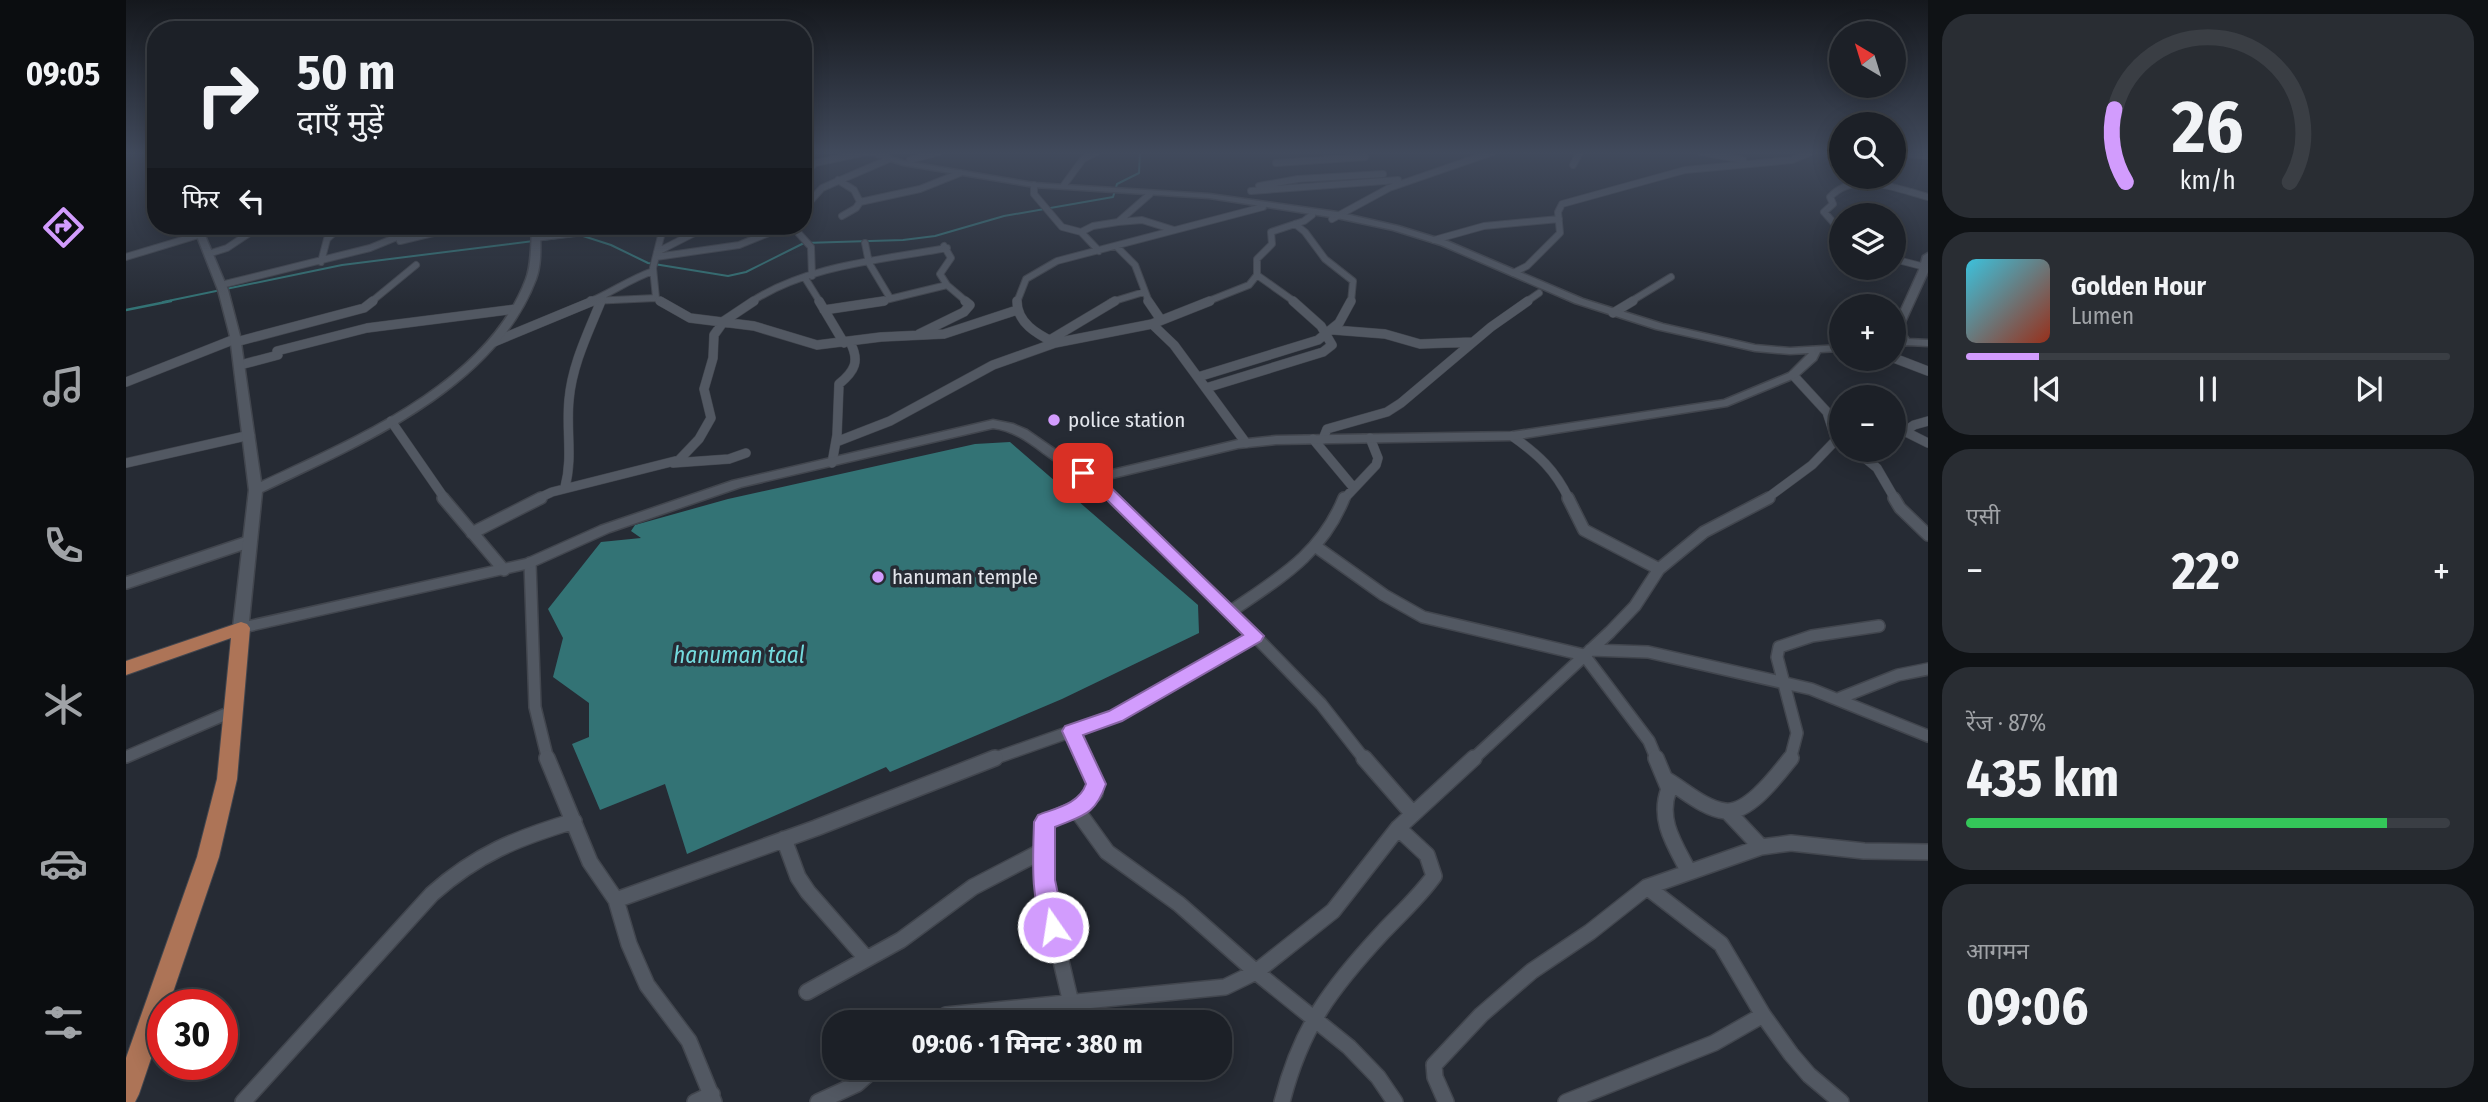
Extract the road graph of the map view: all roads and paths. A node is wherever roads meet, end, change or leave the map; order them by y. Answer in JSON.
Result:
{"nodes":[{"id":1,"x":859,"y":203,"type":"edge"},
{"id":2,"x":1044,"y":203,"type":"edge"},
{"id":3,"x":1136,"y":203,"type":"edge"},
{"id":4,"x":1233,"y":203,"type":"edge"},
{"id":5,"x":1278,"y":203,"type":"edge"},
{"id":6,"x":1360,"y":203,"type":"edge"},
{"id":7,"x":1566,"y":203,"type":"edge"},
{"id":8,"x":1263,"y":207,"type":"junction"},
{"id":9,"x":1312,"y":215,"type":"junction"},
{"id":10,"x":842,"y":216,"type":"dead end"},
{"id":11,"x":1334,"y":217,"type":"junction"},
{"id":12,"x":1559,"y":219,"type":"junction"},
{"id":13,"x":1118,"y":222,"type":"junction"},
{"id":14,"x":1295,"y":225,"type":"junction"},
{"id":15,"x":1174,"y":230,"type":"junction"},
{"id":16,"x":1082,"y":232,"type":"junction"},
{"id":17,"x":186,"y":235,"type":"edge"},
{"id":18,"x":202,"y":235,"type":"edge"},
{"id":19,"x":246,"y":235,"type":"edge"},
{"id":20,"x":331,"y":235,"type":"edge"},
{"id":21,"x":401,"y":235,"type":"edge"},
{"id":22,"x":422,"y":235,"type":"edge"},
{"id":23,"x":535,"y":235,"type":"edge"},
{"id":24,"x":569,"y":235,"type":"edge"},
{"id":25,"x":659,"y":235,"type":"edge"},
{"id":26,"x":694,"y":235,"type":"edge"},
{"id":27,"x":770,"y":235,"type":"edge"},
{"id":28,"x":804,"y":235,"type":"edge"},
{"id":29,"x":1434,"y":240,"type":"junction"},
{"id":30,"x":535,"y":241,"type":"junction"},
{"id":31,"x":865,"y":243,"type":"dead end"},
{"id":32,"x":373,"y":246,"type":"junction"},
{"id":33,"x":1116,"y":247,"type":"junction"},
{"id":34,"x":1100,"y":251,"type":"junction"},
{"id":35,"x":208,"y":254,"type":"junction"},
{"id":36,"x":126,"y":257,"type":"edge"},
{"id":37,"x":1906,"y":260,"type":"edge"},
{"id":38,"x":655,"y":261,"type":"junction"},
{"id":39,"x":1927,"y":261,"type":"edge"},
{"id":40,"x":321,"y":262,"type":"junction"},
{"id":41,"x":869,"y":263,"type":"junction"},
{"id":42,"x":416,"y":265,"type":"dead end"},
{"id":43,"x":1513,"y":274,"type":"junction"},
{"id":44,"x":1256,"y":275,"type":"junction"},
{"id":45,"x":808,"y":277,"type":"junction"},
{"id":46,"x":1671,"y":277,"type":"dead end"},
{"id":47,"x":947,"y":285,"type":"junction"},
{"id":48,"x":222,"y":291,"type":"junction"},
{"id":49,"x":1144,"y":292,"type":"junction"},
{"id":50,"x":1539,"y":293,"type":"junction"},
{"id":51,"x":656,"y":298,"type":"junction"},
{"id":52,"x":890,"y":298,"type":"junction"},
{"id":53,"x":596,"y":301,"type":"junction"},
{"id":54,"x":516,"y":309,"type":"junction"},
{"id":55,"x":1906,"y":309,"type":"edge"},
{"id":56,"x":824,"y":310,"type":"junction"},
{"id":57,"x":1017,"y":310,"type":"junction"},
{"id":58,"x":1614,"y":313,"type":"junction"},
{"id":59,"x":1157,"y":322,"type":"junction"},
{"id":60,"x":722,"y":323,"type":"junction"},
{"id":61,"x":1331,"y":332,"type":"junction"},
{"id":62,"x":916,"y":335,"type":"junction"},
{"id":63,"x":1928,"y":335,"type":"edge"},
{"id":64,"x":1906,"y":337,"type":"edge"},
{"id":65,"x":1906,"y":338,"type":"edge"},
{"id":66,"x":236,"y":340,"type":"junction"},
{"id":67,"x":494,"y":342,"type":"junction"},
{"id":68,"x":847,"y":342,"type":"junction"},
{"id":69,"x":1052,"y":342,"type":"junction"},
{"id":70,"x":1474,"y":342,"type":"junction"},
{"id":71,"x":1928,"y":343,"type":"edge"},
{"id":72,"x":1829,"y":351,"type":"edge"},
{"id":73,"x":1813,"y":354,"type":"junction"},
{"id":74,"x":1829,"y":355,"type":"edge"},
{"id":75,"x":1906,"y":363,"type":"edge"},
{"id":76,"x":240,"y":365,"type":"junction"},
{"id":77,"x":1928,"y":371,"type":"edge"},
{"id":78,"x":1793,"y":375,"type":"junction"},
{"id":79,"x":1198,"y":377,"type":"junction"},
{"id":80,"x":126,"y":382,"type":"edge"},
{"id":81,"x":1206,"y":388,"type":"junction"},
{"id":82,"x":1829,"y":416,"type":"edge"},
{"id":83,"x":391,"y":421,"type":"junction"},
{"id":84,"x":1928,"y":421,"type":"edge"},
{"id":85,"x":1906,"y":430,"type":"edge"},
{"id":86,"x":1906,"y":432,"type":"edge"},
{"id":87,"x":250,"y":435,"type":"junction"},
{"id":88,"x":1512,"y":436,"type":"junction"},
{"id":89,"x":1370,"y":438,"type":"junction"},
{"id":90,"x":1316,"y":439,"type":"junction"},
{"id":91,"x":836,"y":442,"type":"junction"},
{"id":92,"x":1246,"y":443,"type":"junction"},
{"id":93,"x":1928,"y":443,"type":"edge"},
{"id":94,"x":1829,"y":450,"type":"edge"},
{"id":95,"x":746,"y":453,"type":"dead end"},
{"id":96,"x":1870,"y":462,"type":"edge"},
{"id":97,"x":126,"y":463,"type":"edge"},
{"id":98,"x":832,"y":463,"type":"junction"},
{"id":99,"x":671,"y":464,"type":"junction"},
{"id":100,"x":1091,"y":476,"type":"junction"},
{"id":101,"x":1353,"y":486,"type":"junction"},
{"id":102,"x":565,"y":487,"type":"junction"},
{"id":103,"x":256,"y":490,"type":"junction"},
{"id":104,"x":472,"y":533,"type":"junction"},
{"id":105,"x":1928,"y":536,"type":"edge"},
{"id":106,"x":251,"y":541,"type":"junction"},
{"id":107,"x":1315,"y":546,"type":"junction"},
{"id":108,"x":530,"y":563,"type":"junction"},
{"id":109,"x":1658,"y":569,"type":"junction"},
{"id":110,"x":504,"y":570,"type":"junction"},
{"id":111,"x":126,"y":583,"type":"edge"},
{"id":112,"x":1230,"y":612,"type":"junction"},
{"id":113,"x":1879,"y":626,"type":"dead end"},
{"id":114,"x":241,"y":628,"type":"junction"},
{"id":115,"x":1255,"y":636,"type":"junction"},
{"id":116,"x":1587,"y":653,"type":"junction"},
{"id":117,"x":126,"y":668,"type":"edge"},
{"id":118,"x":1928,"y":669,"type":"edge"},
{"id":119,"x":1783,"y":682,"type":"junction"},
{"id":120,"x":1840,"y":698,"type":"junction"},
{"id":121,"x":233,"y":711,"type":"junction"},
{"id":122,"x":1072,"y":731,"type":"junction"},
{"id":123,"x":1928,"y":736,"type":"edge"},
{"id":124,"x":126,"y":757,"type":"edge"},
{"id":125,"x":1667,"y":780,"type":"junction"},
{"id":126,"x":1076,"y":810,"type":"junction"},
{"id":127,"x":1728,"y":812,"type":"junction"},
{"id":128,"x":1413,"y":814,"type":"junction"},
{"id":129,"x":574,"y":821,"type":"junction"},
{"id":130,"x":1398,"y":828,"type":"junction"},
{"id":131,"x":784,"y":839,"type":"junction"},
{"id":132,"x":1760,"y":847,"type":"junction"},
{"id":133,"x":1044,"y":850,"type":"junction"},
{"id":134,"x":1928,"y":852,"type":"edge"},
{"id":135,"x":1689,"y":872,"type":"junction"},
{"id":136,"x":1647,"y":887,"type":"junction"},
{"id":137,"x":616,"y":900,"type":"junction"},
{"id":138,"x":866,"y":958,"type":"junction"},
{"id":139,"x":1256,"y":972,"type":"junction"},
{"id":140,"x":807,"y":992,"type":"dead end"},
{"id":141,"x":1071,"y":1003,"type":"junction"},
{"id":142,"x":998,"y":1010,"type":"edge"},
{"id":143,"x":1313,"y":1015,"type":"junction"},
{"id":144,"x":1763,"y":1015,"type":"junction"},
{"id":145,"x":861,"y":1080,"type":"edge"},
{"id":146,"x":126,"y":1094,"type":"edge"},
{"id":147,"x":713,"y":1098,"type":"edge"},
{"id":148,"x":243,"y":1102,"type":"edge"},
{"id":149,"x":695,"y":1102,"type":"edge"},
{"id":150,"x":818,"y":1102,"type":"edge"},
{"id":151,"x":1282,"y":1102,"type":"edge"},
{"id":152,"x":1395,"y":1102,"type":"edge"},
{"id":153,"x":1446,"y":1102,"type":"edge"},
{"id":154,"x":1566,"y":1102,"type":"edge"},
{"id":155,"x":1841,"y":1102,"type":"edge"}],
"edges":[{"from":1,"to":10,"type":"street"},
{"from":2,"to":16,"type":"street"},
{"from":3,"to":13,"type":"street"},
{"from":4,"to":8,"type":"street"},
{"from":5,"to":11,"type":"street"},
{"from":6,"to":11,"type":"street"},
{"from":7,"to":12,"type":"street"},
{"from":8,"to":9,"type":"street"},
{"from":8,"to":15,"type":"street"},
{"from":9,"to":11,"type":"street"},
{"from":9,"to":14,"type":"street"},
{"from":11,"to":29,"type":"street"},
{"from":11,"to":50,"type":"street"},
{"from":12,"to":29,"type":"street"},
{"from":12,"to":43,"type":"street"},
{"from":13,"to":15,"type":"street"},
{"from":13,"to":16,"type":"street"},
{"from":14,"to":44,"type":"street"},
{"from":14,"to":61,"type":"street"},
{"from":15,"to":33,"type":"street"},
{"from":16,"to":34,"type":"street"},
{"from":17,"to":36,"type":"street"},
{"from":18,"to":35,"type":"street"},
{"from":19,"to":35,"type":"street"},
{"from":20,"to":40,"type":"street"},
{"from":21,"to":32,"type":"street"},
{"from":22,"to":32,"type":"street"},
{"from":23,"to":30,"type":"street"},
{"from":24,"to":30,"type":"street"},
{"from":25,"to":38,"type":"street"},
{"from":26,"to":38,"type":"street"},
{"from":27,"to":38,"type":"street"},
{"from":28,"to":45,"type":"street"},
{"from":29,"to":43,"type":"street"},
{"from":30,"to":54,"type":"street"},
{"from":31,"to":41,"type":"street"},
{"from":32,"to":40,"type":"street"},
{"from":33,"to":34,"type":"street"},
{"from":33,"to":49,"type":"street"},
{"from":34,"to":57,"type":"street"},
{"from":35,"to":48,"type":"street"},
{"from":37,"to":39,"type":"street"},
{"from":38,"to":51,"type":"street"},
{"from":38,"to":53,"type":"street"},
{"from":39,"to":55,"type":"street"},
{"from":40,"to":48,"type":"street"},
{"from":41,"to":45,"type":"street"},
{"from":41,"to":47,"type":"street"},
{"from":41,"to":52,"type":"street"},
{"from":42,"to":66,"type":"street"},
{"from":43,"to":58,"type":"street"},
{"from":44,"to":59,"type":"street"},
{"from":44,"to":61,"type":"street"},
{"from":45,"to":56,"type":"street"},
{"from":45,"to":60,"type":"street"},
{"from":46,"to":58,"type":"street"},
{"from":47,"to":52,"type":"street"},
{"from":47,"to":62,"type":"street"},
{"from":48,"to":66,"type":"street"},
{"from":49,"to":59,"type":"street"},
{"from":49,"to":69,"type":"street"},
{"from":50,"to":70,"type":"street"},
{"from":50,"to":73,"type":"street"},
{"from":51,"to":53,"type":"street"},
{"from":51,"to":60,"type":"street"},
{"from":52,"to":56,"type":"street"},
{"from":53,"to":67,"type":"street"},
{"from":53,"to":102,"type":"street"},
{"from":54,"to":67,"type":"street"},
{"from":54,"to":76,"type":"street"},
{"from":56,"to":68,"type":"street"},
{"from":57,"to":62,"type":"street"},
{"from":57,"to":69,"type":"street"},
{"from":58,"to":73,"type":"street"},
{"from":59,"to":69,"type":"street"},
{"from":59,"to":79,"type":"street"},
{"from":60,"to":68,"type":"street"},
{"from":60,"to":99,"type":"street"},
{"from":61,"to":70,"type":"street"},
{"from":61,"to":79,"type":"street"},
{"from":61,"to":81,"type":"street"},
{"from":62,"to":68,"type":"street"},
{"from":63,"to":64,"type":"street"},
{"from":65,"to":71,"type":"street"},
{"from":66,"to":76,"type":"street"},
{"from":66,"to":80,"type":"street"},
{"from":67,"to":83,"type":"street"},
{"from":68,"to":91,"type":"street"},
{"from":69,"to":91,"type":"street"},
{"from":70,"to":90,"type":"street"},
{"from":72,"to":73,"type":"street"},
{"from":73,"to":74,"type":"street"},
{"from":73,"to":78,"type":"street"},
{"from":75,"to":77,"type":"street"},
{"from":76,"to":87,"type":"street"},
{"from":78,"to":82,"type":"street"},
{"from":78,"to":88,"type":"street"},
{"from":79,"to":81,"type":"street"},
{"from":81,"to":92,"type":"street"},
{"from":83,"to":103,"type":"street"},
{"from":83,"to":104,"type":"street"},
{"from":84,"to":85,"type":"street"},
{"from":86,"to":93,"type":"street"},
{"from":87,"to":97,"type":"street"},
{"from":87,"to":103,"type":"street"},
{"from":88,"to":89,"type":"street"},
{"from":88,"to":109,"type":"street"},
{"from":89,"to":90,"type":"street"},
{"from":89,"to":101,"type":"street"},
{"from":90,"to":92,"type":"street"},
{"from":90,"to":101,"type":"street"},
{"from":91,"to":98,"type":"street"},
{"from":92,"to":100,"type":"street"},
{"from":94,"to":109,"type":"street"},
{"from":95,"to":99,"type":"street"},
{"from":96,"to":105,"type":"street"},
{"from":98,"to":100,"type":"street"},
{"from":98,"to":108,"type":"street"},
{"from":99,"to":102,"type":"street"},
{"from":100,"to":112,"type":"street"},
{"from":101,"to":107,"type":"street"},
{"from":102,"to":104,"type":"street"},
{"from":103,"to":106,"type":"street"},
{"from":104,"to":110,"type":"street"},
{"from":106,"to":111,"type":"street"},
{"from":106,"to":114,"type":"street"},
{"from":107,"to":112,"type":"street"},
{"from":107,"to":116,"type":"street"},
{"from":108,"to":110,"type":"street"},
{"from":108,"to":129,"type":"street"},
{"from":109,"to":116,"type":"street"},
{"from":110,"to":114,"type":"street"},
{"from":112,"to":115,"type":"street"},
{"from":113,"to":119,"type":"street"},
{"from":114,"to":117,"type":"main road"},
{"from":114,"to":121,"type":"main road"},
{"from":115,"to":122,"type":"street"},
{"from":115,"to":128,"type":"street"},
{"from":116,"to":119,"type":"street"},
{"from":116,"to":125,"type":"street"},
{"from":116,"to":128,"type":"street"},
{"from":118,"to":120,"type":"street"},
{"from":119,"to":120,"type":"street"},
{"from":119,"to":127,"type":"street"},
{"from":120,"to":123,"type":"street"},
{"from":121,"to":124,"type":"street"},
{"from":121,"to":146,"type":"main road"},
{"from":122,"to":126,"type":"street"},
{"from":122,"to":131,"type":"street"},
{"from":125,"to":127,"type":"street"},
{"from":125,"to":135,"type":"street"},
{"from":126,"to":133,"type":"street"},
{"from":126,"to":139,"type":"street"},
{"from":127,"to":132,"type":"street"},
{"from":128,"to":130,"type":"street"},
{"from":129,"to":137,"type":"street"},
{"from":129,"to":148,"type":"street"},
{"from":130,"to":139,"type":"street"},
{"from":130,"to":143,"type":"street"},
{"from":131,"to":137,"type":"street"},
{"from":131,"to":138,"type":"street"},
{"from":132,"to":134,"type":"street"},
{"from":132,"to":135,"type":"street"},
{"from":133,"to":138,"type":"street"},
{"from":133,"to":141,"type":"street"},
{"from":135,"to":136,"type":"street"},
{"from":136,"to":144,"type":"street"},
{"from":136,"to":153,"type":"street"},
{"from":137,"to":147,"type":"street"},
{"from":138,"to":140,"type":"street"},
{"from":139,"to":141,"type":"street"},
{"from":139,"to":143,"type":"street"},
{"from":141,"to":142,"type":"street"},
{"from":143,"to":151,"type":"street"},
{"from":143,"to":152,"type":"street"},
{"from":144,"to":154,"type":"street"},
{"from":144,"to":155,"type":"street"},
{"from":145,"to":150,"type":"street"},
{"from":147,"to":149,"type":"street"}]}
